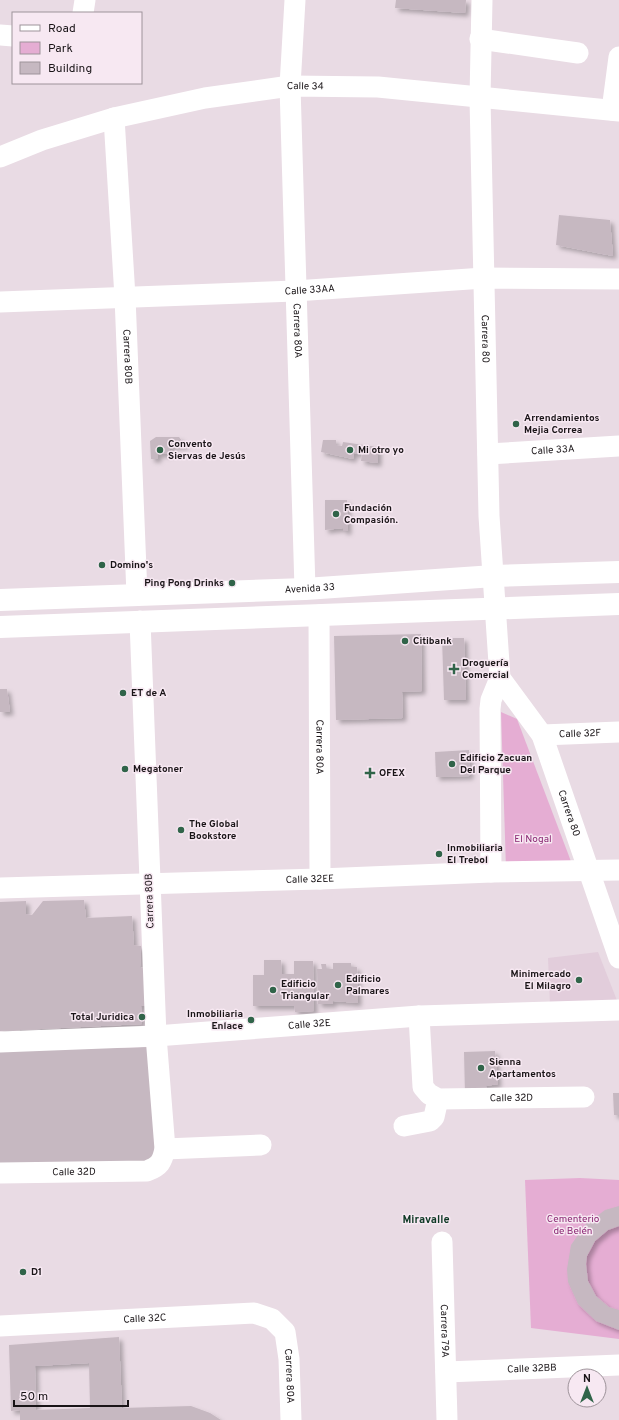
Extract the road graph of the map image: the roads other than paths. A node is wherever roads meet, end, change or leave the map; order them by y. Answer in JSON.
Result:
{"nodes":[{"id":1,"x":85,"y":0,"type":"edge"},
{"id":2,"x":295,"y":0,"type":"edge"},
{"id":3,"x":482,"y":0,"type":"edge"},
{"id":4,"x":83,"y":12,"type":"edge"},
{"id":5,"x":0,"y":35,"type":"edge"},
{"id":6,"x":12,"y":36,"type":"edge"},
{"id":7,"x":480,"y":39,"type":"junction"},
{"id":8,"x":578,"y":53,"type":"dead end"},
{"id":9,"x":619,"y":57,"type":"edge"},
{"id":10,"x":290,"y":86,"type":"junction"},
{"id":11,"x":480,"y":98,"type":"junction"},
{"id":12,"x":615,"y":111,"type":"edge"},
{"id":13,"x":114,"y":118,"type":"junction"},
{"id":14,"x":1,"y":155,"type":"edge"},
{"id":15,"x":484,"y":278,"type":"junction"},
{"id":16,"x":619,"y":279,"type":"edge"},
{"id":17,"x":295,"y":291,"type":"junction"},
{"id":18,"x":124,"y":297,"type":"junction"},
{"id":19,"x":0,"y":302,"type":"edge"},
{"id":20,"x":619,"y":446,"type":"edge"},
{"id":21,"x":488,"y":454,"type":"junction"},
{"id":22,"x":619,"y":572,"type":"edge"},
{"id":23,"x":494,"y":576,"type":"junction"},
{"id":24,"x":304,"y":589,"type":"junction"},
{"id":25,"x":137,"y":595,"type":"junction"},
{"id":26,"x":0,"y":600,"type":"edge"},
{"id":27,"x":619,"y":604,"type":"edge"},
{"id":28,"x":496,"y":609,"type":"junction"},
{"id":29,"x":319,"y":615,"type":"junction"},
{"id":30,"x":140,"y":621,"type":"junction"},
{"id":31,"x":0,"y":627,"type":"edge"},
{"id":32,"x":500,"y":678,"type":"junction"},
{"id":33,"x":619,"y":732,"type":"edge"},
{"id":34,"x":542,"y":735,"type":"junction"},
{"id":35,"x":619,"y":870,"type":"edge"},
{"id":36,"x":589,"y":871,"type":"junction"},
{"id":37,"x":491,"y":872,"type":"junction"},
{"id":38,"x":320,"y":879,"type":"junction"},
{"id":39,"x":149,"y":884,"type":"junction"},
{"id":40,"x":0,"y":888,"type":"edge"},
{"id":41,"x":619,"y":958,"type":"edge"},
{"id":42,"x":619,"y":1010,"type":"edge"},
{"id":43,"x":419,"y":1016,"type":"junction"},
{"id":44,"x":156,"y":1036,"type":"junction"},
{"id":45,"x":0,"y":1042,"type":"edge"},
{"id":46,"x":584,"y":1097,"type":"dead end"},
{"id":47,"x":438,"y":1099,"type":"junction"},
{"id":48,"x":404,"y":1126,"type":"dead end"},
{"id":49,"x":261,"y":1145,"type":"dead end"},
{"id":50,"x":165,"y":1149,"type":"junction"},
{"id":51,"x":147,"y":1171,"type":"joint"},
{"id":52,"x":0,"y":1173,"type":"edge"},
{"id":53,"x":442,"y":1242,"type":"dead end"},
{"id":54,"x":0,"y":1326,"type":"edge"},
{"id":55,"x":285,"y":1332,"type":"joint"},
{"id":56,"x":619,"y":1365,"type":"edge"},
{"id":57,"x":446,"y":1372,"type":"junction"},
{"id":58,"x":291,"y":1420,"type":"edge"},
{"id":59,"x":447,"y":1420,"type":"edge"}],
"edges":[{"from":1,"to":4,"type":"street"},
{"from":2,"to":10,"type":"street","name":"Carrera 80A"},
{"from":3,"to":7,"type":"street","name":"Carrera 80"},
{"from":5,"to":6,"type":"street"},
{"from":7,"to":8,"type":"street"},
{"from":7,"to":11,"type":"street","name":"Carrera 80"},
{"from":9,"to":12,"type":"street"},
{"from":10,"to":11,"type":"street","name":"Calle 34"},
{"from":10,"to":13,"type":"street","name":"Calle 34"},
{"from":10,"to":17,"type":"street","name":"Carrera 80A"},
{"from":11,"to":12,"type":"street","name":"Calle 34"},
{"from":11,"to":15,"type":"street","name":"Carrera 80"},
{"from":13,"to":14,"type":"street","name":"Calle 34"},
{"from":13,"to":18,"type":"street","name":"Carrera 80B"},
{"from":15,"to":16,"type":"street","name":"Calle 33AA"},
{"from":15,"to":17,"type":"street","name":"Calle 33AA"},
{"from":15,"to":21,"type":"street","name":"Carrera 80"},
{"from":17,"to":18,"type":"street","name":"Calle 33AA"},
{"from":17,"to":24,"type":"street","name":"Carrera 80A"},
{"from":18,"to":19,"type":"street","name":"Calle 33AA"},
{"from":18,"to":25,"type":"street","name":"Carrera 80B"},
{"from":20,"to":21,"type":"street","name":"Calle 33A"},
{"from":21,"to":23,"type":"street","name":"Carrera 80"},
{"from":22,"to":23,"type":"main road","name":"Avenida 33"},
{"from":23,"to":24,"type":"main road","name":"Avenida 33"},
{"from":23,"to":28,"type":"street","name":"Carrera 80"},
{"from":24,"to":25,"type":"main road","name":"Avenida 33"},
{"from":25,"to":26,"type":"main road","name":"Avenida 33"},
{"from":27,"to":28,"type":"main road"},
{"from":28,"to":29,"type":"main road"},
{"from":28,"to":32,"type":"street","name":"Carrera 80"},
{"from":29,"to":30,"type":"main road"},
{"from":29,"to":38,"type":"street","name":"Carrera 80A"},
{"from":30,"to":31,"type":"main road"},
{"from":30,"to":39,"type":"street","name":"Carrera 80B"},
{"from":32,"to":34,"type":"street","name":"Carrera 80"},
{"from":32,"to":37,"type":"street","name":"Carrera 80"},
{"from":33,"to":34,"type":"street","name":"Calle 32F"},
{"from":34,"to":36,"type":"street","name":"Carrera 80"},
{"from":35,"to":36,"type":"street","name":"Calle 32EE"},
{"from":36,"to":37,"type":"street","name":"Calle 32EE"},
{"from":36,"to":41,"type":"street","name":"Carrera 80"},
{"from":37,"to":38,"type":"street","name":"Calle 32EE"},
{"from":38,"to":39,"type":"street","name":"Calle 32EE"},
{"from":39,"to":40,"type":"street","name":"Calle 32EE"},
{"from":39,"to":44,"type":"street","name":"Carrera 80B"},
{"from":42,"to":43,"type":"street","name":"Calle 32E"},
{"from":43,"to":44,"type":"street","name":"Calle 32E"},
{"from":43,"to":47,"type":"street"},
{"from":44,"to":45,"type":"street","name":"Calle 32E"},
{"from":44,"to":50,"type":"street","name":"Carrera 80B"},
{"from":46,"to":47,"type":"street","name":"Calle 32D"},
{"from":47,"to":48,"type":"street"},
{"from":49,"to":50,"type":"street"},
{"from":50,"to":51,"type":"street","name":"Carrera 80B"},
{"from":51,"to":52,"type":"street","name":"Calle 32D"},
{"from":53,"to":57,"type":"street","name":"Carrera 79A"},
{"from":54,"to":55,"type":"street","name":"Calle 32C"},
{"from":55,"to":58,"type":"street","name":"Carrera 80A"},
{"from":56,"to":57,"type":"street","name":"Calle 32BB"},
{"from":57,"to":59,"type":"street","name":"Carrera 79A"}]}
